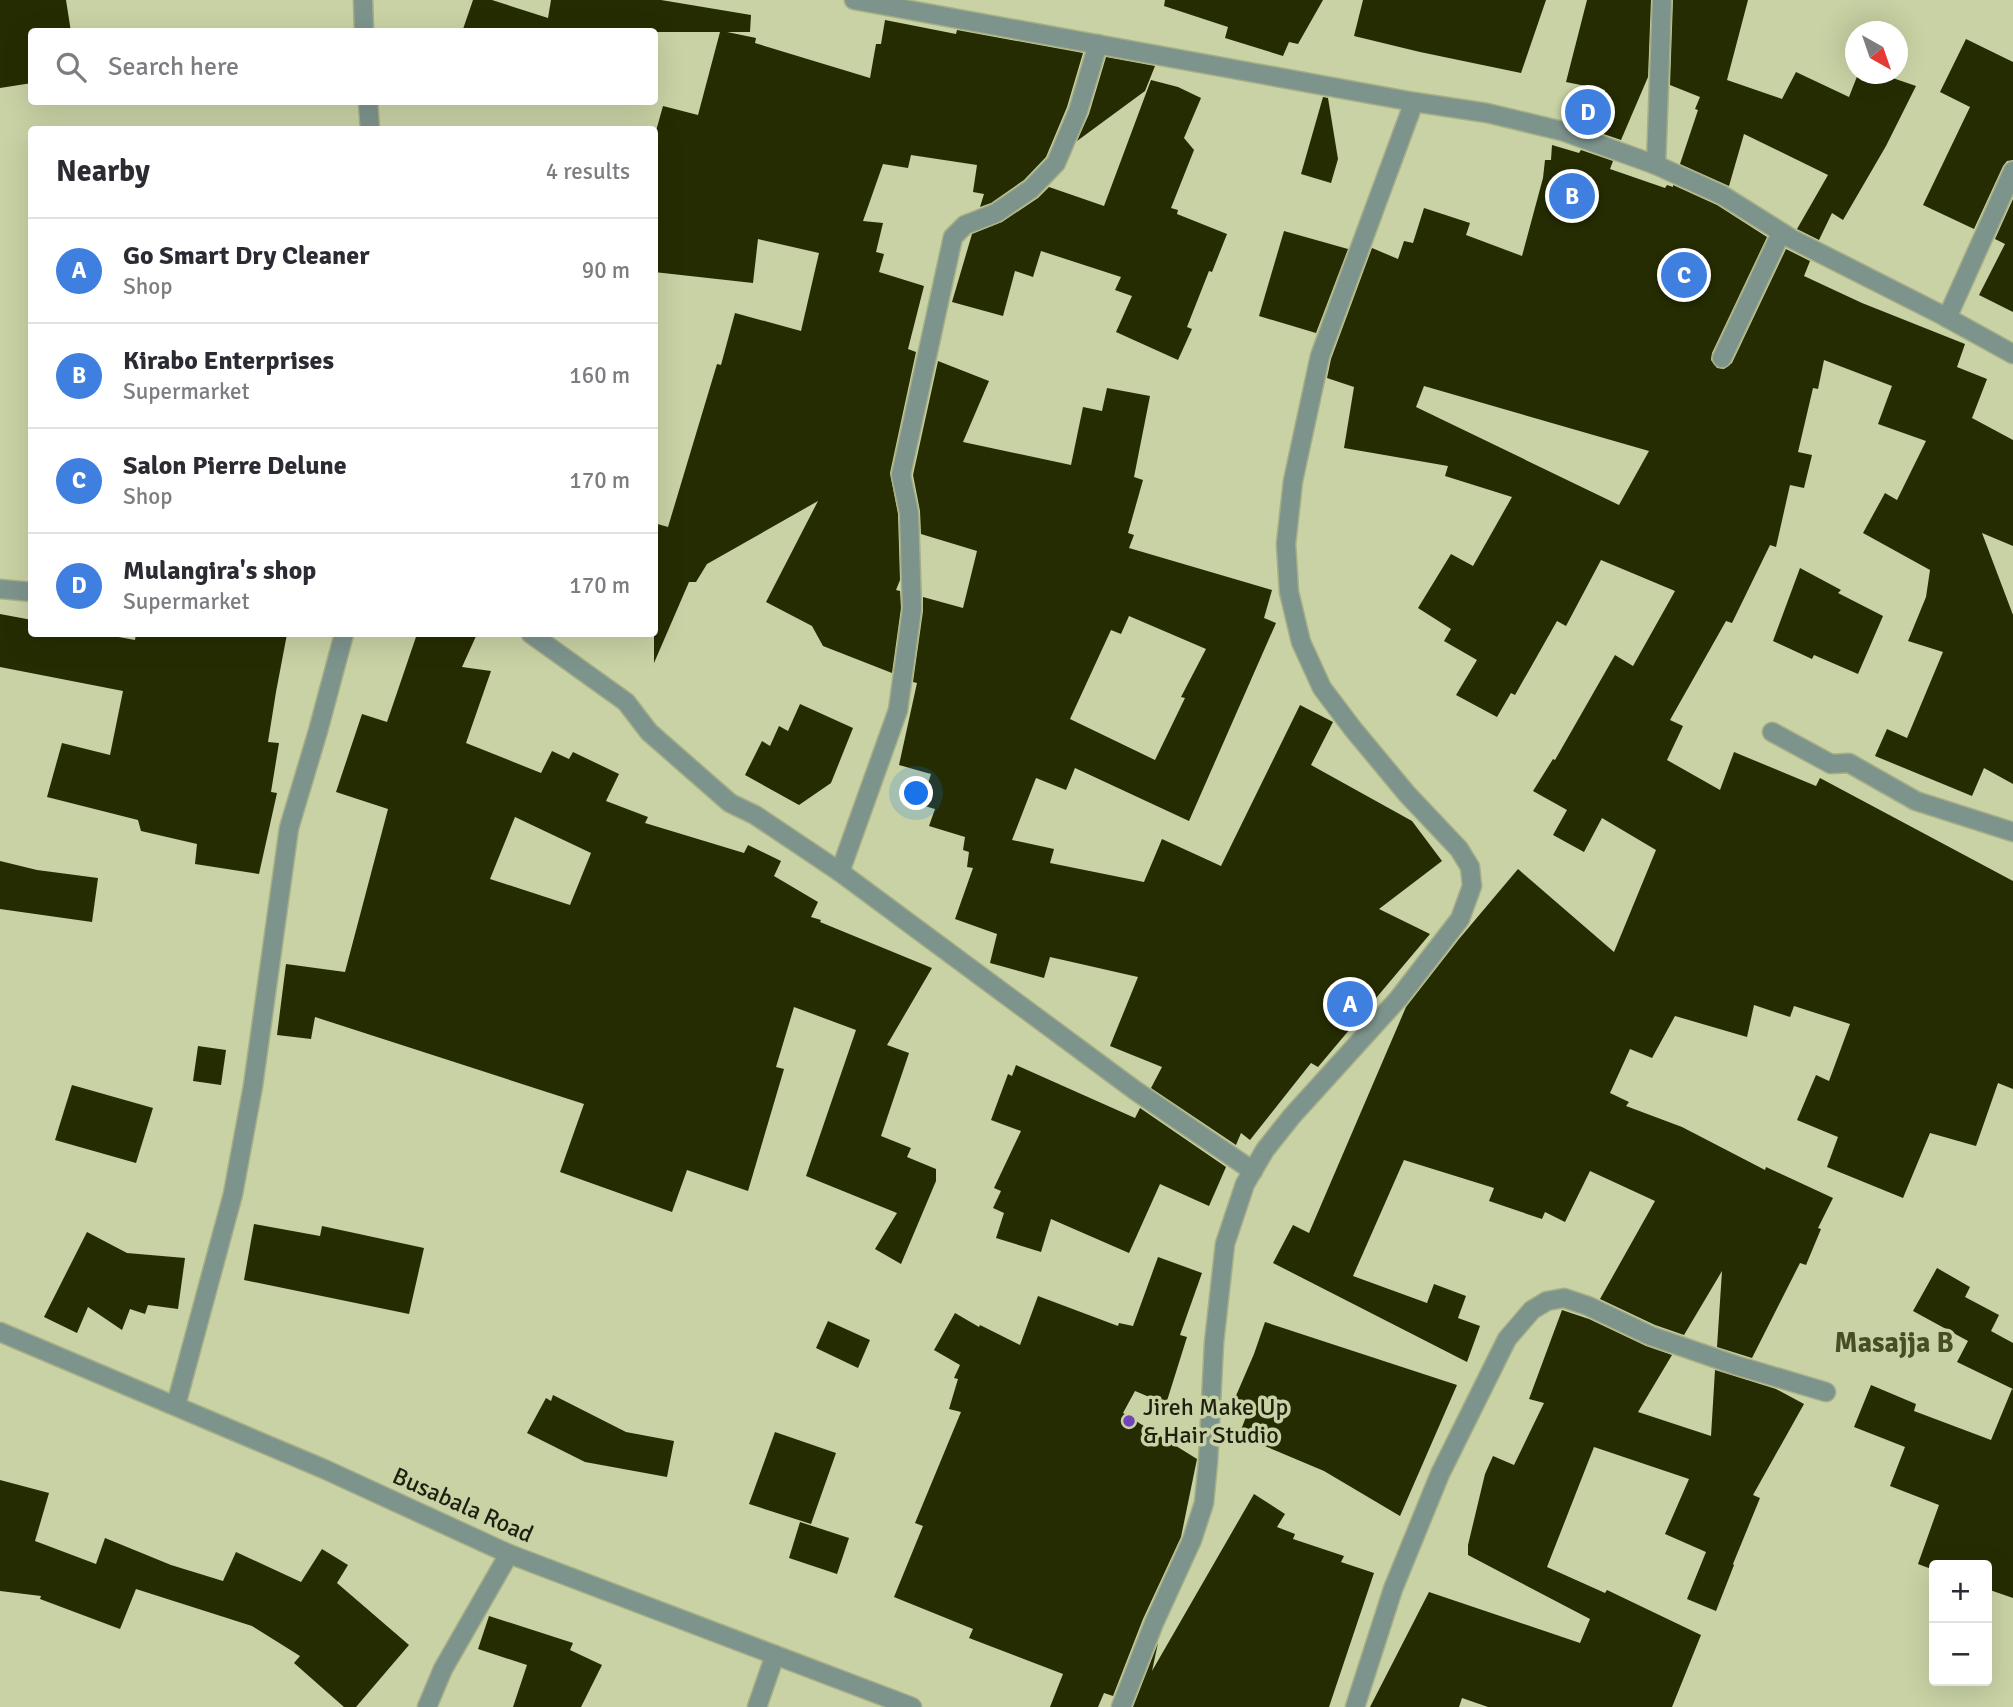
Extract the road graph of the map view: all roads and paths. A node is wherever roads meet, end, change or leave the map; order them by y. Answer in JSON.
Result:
{"nodes":[{"id":1,"x":363,"y":0,"type":"edge"},
{"id":2,"x":854,"y":0,"type":"edge"},
{"id":3,"x":1662,"y":0,"type":"edge"},
{"id":4,"x":364,"y":28,"type":"edge"},
{"id":5,"x":1098,"y":44,"type":"junction"},
{"id":6,"x":1414,"y":102,"type":"junction"},
{"id":7,"x":368,"y":105,"type":"edge"},
{"id":8,"x":370,"y":126,"type":"edge"},
{"id":9,"x":1656,"y":165,"type":"junction"},
{"id":10,"x":2013,"y":171,"type":"edge"},
{"id":11,"x":1781,"y":233,"type":"junction"},
{"id":12,"x":1947,"y":318,"type":"junction"},
{"id":13,"x":2013,"y":354,"type":"edge"},
{"id":14,"x":1722,"y":358,"type":"dead end"},
{"id":15,"x":0,"y":589,"type":"edge"},
{"id":16,"x":28,"y":592,"type":"edge"},
{"id":17,"x":343,"y":637,"type":"edge"},
{"id":18,"x":535,"y":637,"type":"edge"},
{"id":19,"x":1772,"y":732,"type":"dead end"},
{"id":20,"x":2013,"y":832,"type":"edge"},
{"id":21,"x":841,"y":872,"type":"junction"},
{"id":22,"x":1253,"y":1171,"type":"junction"},
{"id":23,"x":0,"y":1332,"type":"edge"},
{"id":24,"x":1826,"y":1392,"type":"dead end"},
{"id":25,"x":176,"y":1405,"type":"junction"},
{"id":26,"x":509,"y":1554,"type":"junction"},
{"id":27,"x":775,"y":1655,"type":"junction"},
{"id":28,"x":427,"y":1707,"type":"edge"},
{"id":29,"x":757,"y":1707,"type":"edge"},
{"id":30,"x":912,"y":1707,"type":"edge"},
{"id":31,"x":1121,"y":1707,"type":"edge"},
{"id":32,"x":1355,"y":1707,"type":"edge"}],
"edges":[{"from":1,"to":4,"type":"street"},
{"from":2,"to":5,"type":"street"},
{"from":3,"to":9,"type":"street"},
{"from":5,"to":6,"type":"street"},
{"from":5,"to":21,"type":"street"},
{"from":6,"to":9,"type":"street"},
{"from":6,"to":22,"type":"street"},
{"from":7,"to":8,"type":"street"},
{"from":9,"to":11,"type":"street"},
{"from":10,"to":12,"type":"street"},
{"from":11,"to":12,"type":"street"},
{"from":11,"to":14,"type":"street"},
{"from":12,"to":13,"type":"street"},
{"from":15,"to":16,"type":"street"},
{"from":17,"to":25,"type":"street"},
{"from":18,"to":21,"type":"street"},
{"from":19,"to":20,"type":"street"},
{"from":21,"to":22,"type":"street"},
{"from":22,"to":31,"type":"street"},
{"from":23,"to":25,"type":"street","name":"Busabala Road"},
{"from":24,"to":32,"type":"street"},
{"from":25,"to":26,"type":"street","name":"Busabala Road"},
{"from":26,"to":27,"type":"street","name":"Busabala Road"},
{"from":26,"to":28,"type":"street"},
{"from":27,"to":29,"type":"street"},
{"from":27,"to":30,"type":"street","name":"Busabala Road"}]}
